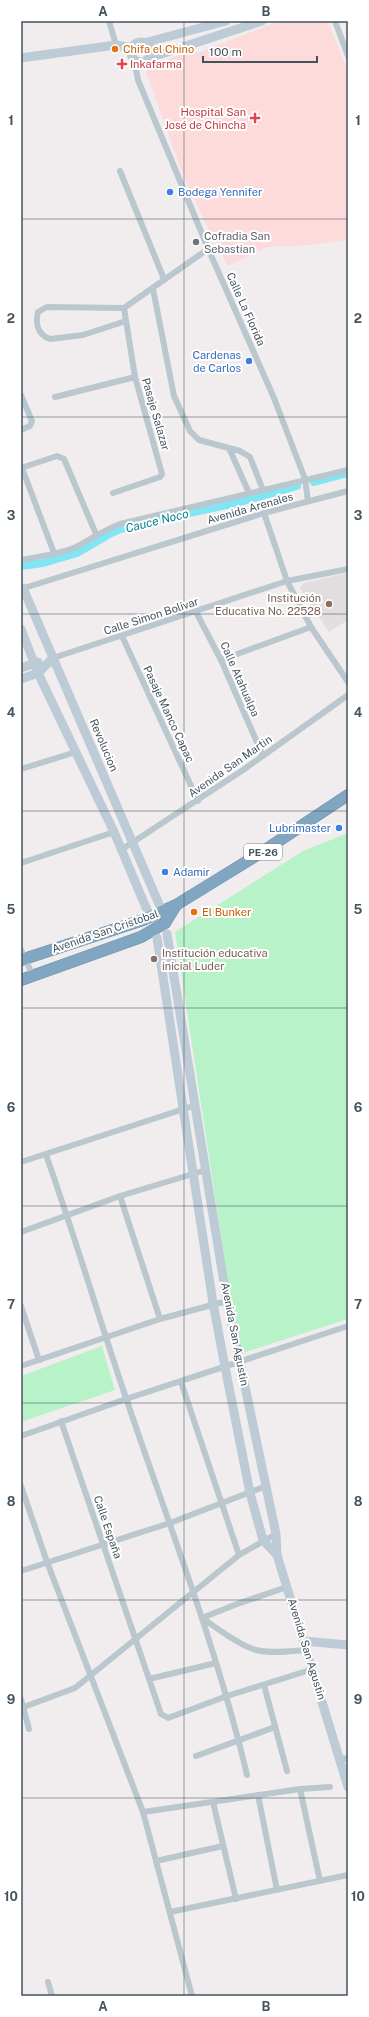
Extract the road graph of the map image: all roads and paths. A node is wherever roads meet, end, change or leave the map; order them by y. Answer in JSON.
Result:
{"nodes":[{"id":1,"x":109,"y":21,"type":"edge"},
{"id":2,"x":226,"y":21,"type":"edge"},
{"id":3,"x":259,"y":21,"type":"edge"},
{"id":4,"x":334,"y":21,"type":"edge"},
{"id":5,"x":192,"y":31,"type":"junction"},
{"id":6,"x":144,"y":43,"type":"junction"},
{"id":7,"x":196,"y":43,"type":"junction"},
{"id":8,"x":116,"y":45,"type":"junction"},
{"id":9,"x":132,"y":48,"type":"junction"},
{"id":10,"x":348,"y":56,"type":"edge"},
{"id":11,"x":21,"y":58,"type":"edge"},
{"id":12,"x":149,"y":58,"type":"junction"},
{"id":13,"x":134,"y":59,"type":"junction"},
{"id":14,"x":120,"y":171,"type":"dead end"},
{"id":15,"x":208,"y":248,"type":"junction"},
{"id":16,"x":164,"y":279,"type":"junction"},
{"id":17,"x":153,"y":289,"type":"junction"},
{"id":18,"x":124,"y":308,"type":"junction"},
{"id":19,"x":126,"y":321,"type":"junction"},
{"id":20,"x":135,"y":377,"type":"junction"},
{"id":21,"x":21,"y":395,"type":"edge"},
{"id":22,"x":55,"y":397,"type":"dead end"},
{"id":23,"x":21,"y":430,"type":"edge"},
{"id":24,"x":229,"y":448,"type":"junction"},
{"id":25,"x":21,"y":468,"type":"edge"},
{"id":26,"x":348,"y":470,"type":"edge"},
{"id":27,"x":305,"y":479,"type":"junction"},
{"id":28,"x":263,"y":490,"type":"junction"},
{"id":29,"x":348,"y":491,"type":"edge"},
{"id":30,"x":113,"y":493,"type":"dead end"},
{"id":31,"x":249,"y":493,"type":"junction"},
{"id":32,"x":308,"y":501,"type":"junction"},
{"id":33,"x":264,"y":513,"type":"junction"},
{"id":34,"x":96,"y":534,"type":"junction"},
{"id":35,"x":54,"y":553,"type":"junction"},
{"id":36,"x":21,"y":560,"type":"edge"},
{"id":37,"x":348,"y":569,"type":"edge"},
{"id":38,"x":287,"y":581,"type":"junction"},
{"id":39,"x":22,"y":588,"type":"edge"},
{"id":40,"x":196,"y":612,"type":"junction"},
{"id":41,"x":311,"y":627,"type":"junction"},
{"id":42,"x":21,"y":629,"type":"edge"},
{"id":43,"x":122,"y":636,"type":"junction"},
{"id":44,"x":53,"y":658,"type":"junction"},
{"id":45,"x":221,"y":660,"type":"junction"},
{"id":46,"x":34,"y":663,"type":"junction"},
{"id":47,"x":21,"y":668,"type":"edge"},
{"id":48,"x":38,"y":673,"type":"junction"},
{"id":49,"x":21,"y":679,"type":"edge"},
{"id":50,"x":348,"y":682,"type":"edge"},
{"id":51,"x":348,"y":695,"type":"edge"},
{"id":52,"x":76,"y":752,"type":"junction"},
{"id":53,"x":263,"y":756,"type":"junction"},
{"id":54,"x":21,"y":769,"type":"edge"},
{"id":55,"x":348,"y":795,"type":"edge"},
{"id":56,"x":198,"y":801,"type":"junction"},
{"id":57,"x":114,"y":832,"type":"junction"},
{"id":58,"x":133,"y":843,"type":"junction"},
{"id":59,"x":121,"y":850,"type":"junction"},
{"id":60,"x":21,"y":863,"type":"edge"},
{"id":61,"x":176,"y":905,"type":"junction"},
{"id":62,"x":162,"y":911,"type":"junction"},
{"id":63,"x":150,"y":917,"type":"junction"},
{"id":64,"x":166,"y":929,"type":"junction"},
{"id":65,"x":156,"y":934,"type":"junction"},
{"id":66,"x":22,"y":956,"type":"edge"},
{"id":67,"x":33,"y":976,"type":"junction"},
{"id":68,"x":21,"y":980,"type":"edge"},
{"id":69,"x":196,"y":1106,"type":"junction"},
{"id":70,"x":185,"y":1109,"type":"junction"},
{"id":71,"x":46,"y":1155,"type":"junction"},
{"id":72,"x":21,"y":1162,"type":"edge"},
{"id":73,"x":206,"y":1170,"type":"junction"},
{"id":74,"x":194,"y":1174,"type":"junction"},
{"id":75,"x":120,"y":1196,"type":"junction"},
{"id":76,"x":67,"y":1215,"type":"junction"},
{"id":77,"x":21,"y":1232,"type":"edge"},
{"id":78,"x":227,"y":1301,"type":"junction"},
{"id":79,"x":213,"y":1303,"type":"junction"},
{"id":80,"x":21,"y":1306,"type":"edge"},
{"id":81,"x":160,"y":1319,"type":"junction"},
{"id":82,"x":348,"y":1326,"type":"edge"},
{"id":83,"x":107,"y":1337,"type":"junction"},
{"id":84,"x":39,"y":1360,"type":"junction"},
{"id":85,"x":240,"y":1362,"type":"junction"},
{"id":86,"x":21,"y":1366,"type":"edge"},
{"id":87,"x":224,"y":1366,"type":"junction"},
{"id":88,"x":181,"y":1382,"type":"junction"},
{"id":89,"x":126,"y":1399,"type":"junction"},
{"id":90,"x":61,"y":1421,"type":"junction"},
{"id":91,"x":21,"y":1436,"type":"edge"},
{"id":92,"x":21,"y":1486,"type":"edge"},
{"id":93,"x":266,"y":1486,"type":"junction"},
{"id":94,"x":250,"y":1493,"type":"junction"},
{"id":95,"x":222,"y":1504,"type":"junction"},
{"id":96,"x":170,"y":1523,"type":"junction"},
{"id":97,"x":276,"y":1534,"type":"junction"},
{"id":98,"x":263,"y":1540,"type":"junction"},
{"id":99,"x":103,"y":1543,"type":"junction"},
{"id":100,"x":239,"y":1555,"type":"junction"},
{"id":101,"x":277,"y":1555,"type":"junction"},
{"id":102,"x":47,"y":1562,"type":"junction"},
{"id":103,"x":21,"y":1571,"type":"edge"},
{"id":104,"x":287,"y":1587,"type":"junction"},
{"id":105,"x":194,"y":1592,"type":"junction"},
{"id":106,"x":202,"y":1618,"type":"junction"},
{"id":107,"x":134,"y":1640,"type":"junction"},
{"id":108,"x":348,"y":1645,"type":"edge"},
{"id":109,"x":306,"y":1646,"type":"junction"},
{"id":110,"x":216,"y":1662,"type":"junction"},
{"id":111,"x":313,"y":1669,"type":"junction"},
{"id":112,"x":90,"y":1676,"type":"junction"},
{"id":113,"x":148,"y":1679,"type":"junction"},
{"id":114,"x":264,"y":1684,"type":"junction"},
{"id":115,"x":227,"y":1696,"type":"junction"},
{"id":116,"x":21,"y":1699,"type":"edge"},
{"id":117,"x":22,"y":1707,"type":"edge"},
{"id":118,"x":275,"y":1727,"type":"junction"},
{"id":119,"x":29,"y":1730,"type":"dead end"},
{"id":120,"x":239,"y":1740,"type":"junction"},
{"id":121,"x":196,"y":1756,"type":"dead end"},
{"id":122,"x":344,"y":1758,"type":"edge"},
{"id":123,"x":288,"y":1772,"type":"dead end"},
{"id":124,"x":247,"y":1775,"type":"dead end"},
{"id":125,"x":330,"y":1787,"type":"dead end"},
{"id":126,"x":348,"y":1787,"type":"edge"},
{"id":127,"x":300,"y":1789,"type":"junction"},
{"id":128,"x":258,"y":1795,"type":"junction"},
{"id":129,"x":213,"y":1802,"type":"junction"},
{"id":130,"x":143,"y":1812,"type":"junction"},
{"id":131,"x":224,"y":1846,"type":"junction"},
{"id":132,"x":156,"y":1861,"type":"junction"},
{"id":133,"x":348,"y":1875,"type":"edge"},
{"id":134,"x":320,"y":1881,"type":"junction"},
{"id":135,"x":277,"y":1890,"type":"junction"},
{"id":136,"x":236,"y":1899,"type":"junction"},
{"id":137,"x":170,"y":1912,"type":"junction"},
{"id":138,"x":48,"y":1982,"type":"dead end"},
{"id":139,"x":52,"y":1996,"type":"edge"},
{"id":140,"x":192,"y":1996,"type":"edge"}],
"edges":[{"from":1,"to":8,"type":"street"},
{"from":2,"to":5,"type":"street"},
{"from":3,"to":7,"type":"street"},
{"from":4,"to":10,"type":"street"},
{"from":5,"to":6,"type":"street"},
{"from":5,"to":7,"type":"street"},
{"from":6,"to":9,"type":"street"},
{"from":6,"to":12,"type":"street"},
{"from":7,"to":12,"type":"street"},
{"from":8,"to":9,"type":"street"},
{"from":8,"to":11,"type":"street"},
{"from":9,"to":13,"type":"street"},
{"from":12,"to":13,"type":"street"},
{"from":13,"to":15,"type":"street","name":"Calle La Florida"},
{"from":14,"to":16,"type":"street"},
{"from":15,"to":16,"type":"street"},
{"from":15,"to":27,"type":"street","name":"Calle La Florida"},
{"from":16,"to":17,"type":"street"},
{"from":17,"to":18,"type":"street"},
{"from":17,"to":24,"type":"street"},
{"from":18,"to":19,"type":"street","name":"Pasaje Salazar"},
{"from":18,"to":19,"type":"street"},
{"from":19,"to":20,"type":"street","name":"Pasaje Salazar"},
{"from":20,"to":22,"type":"street"},
{"from":20,"to":30,"type":"street","name":"Pasaje Salazar"},
{"from":21,"to":23,"type":"street"},
{"from":24,"to":28,"type":"street"},
{"from":24,"to":31,"type":"street"},
{"from":25,"to":34,"type":"street"},
{"from":25,"to":35,"type":"street"},
{"from":26,"to":27,"type":"street","name":"Avenida Arenales"},
{"from":27,"to":28,"type":"street","name":"Avenida Arenales"},
{"from":27,"to":32,"type":"street","name":"Calle La Florida"},
{"from":28,"to":31,"type":"street","name":"Avenida Arenales"},
{"from":29,"to":32,"type":"street","name":"Avenida Arenales"},
{"from":31,"to":34,"type":"street","name":"Avenida Arenales"},
{"from":32,"to":33,"type":"street","name":"Avenida Arenales"},
{"from":33,"to":38,"type":"street"},
{"from":33,"to":39,"type":"street","name":"Avenida Arenales"},
{"from":34,"to":35,"type":"street","name":"Avenida Arenales"},
{"from":35,"to":36,"type":"street","name":"Avenida Arenales"},
{"from":37,"to":38,"type":"street","name":"Calle Simon Bolivar"},
{"from":38,"to":40,"type":"street","name":"Calle Simon Bolivar"},
{"from":38,"to":41,"type":"street"},
{"from":39,"to":44,"type":"street","name":"Revolucion"},
{"from":40,"to":43,"type":"street","name":"Calle Simon Bolivar"},
{"from":40,"to":45,"type":"street","name":"Calle Atahualpa"},
{"from":41,"to":45,"type":"street"},
{"from":41,"to":50,"type":"street"},
{"from":42,"to":46,"type":"street"},
{"from":43,"to":44,"type":"street","name":"Calle Simon Bolivar"},
{"from":43,"to":56,"type":"street","name":"Pasaje Manco Capac"},
{"from":44,"to":46,"type":"street"},
{"from":44,"to":48,"type":"street"},
{"from":44,"to":58,"type":"street","name":"Revolucion"},
{"from":45,"to":53,"type":"street","name":"Calle Atahualpa"},
{"from":46,"to":47,"type":"street"},
{"from":46,"to":48,"type":"street"},
{"from":48,"to":49,"type":"street"},
{"from":48,"to":52,"type":"street"},
{"from":51,"to":53,"type":"street","name":"Avenida San Martin"},
{"from":52,"to":54,"type":"street"},
{"from":52,"to":57,"type":"street"},
{"from":53,"to":56,"type":"street","name":"Avenida San Martin"},
{"from":55,"to":61,"type":"highway","name":"Avenida San Cristobal","number":"PE-26"},
{"from":56,"to":58,"type":"street","name":"Avenida San Martin"},
{"from":57,"to":59,"type":"street"},
{"from":57,"to":60,"type":"street"},
{"from":58,"to":59,"type":"street","name":"Avenida San Martin"},
{"from":58,"to":62,"type":"street","name":"Revolucion"},
{"from":59,"to":63,"type":"street"},
{"from":61,"to":62,"type":"highway","name":"Avenida San Cristobal","number":"PE-26"},
{"from":61,"to":64,"type":"highway"},
{"from":62,"to":63,"type":"highway","name":"Avenida San Cristobal","number":"PE-26"},
{"from":62,"to":64,"type":"street"},
{"from":63,"to":65,"type":"street","name":"Avenida San Agustin"},
{"from":63,"to":66,"type":"highway","name":"Avenida San Cristobal","number":"PE-26"},
{"from":64,"to":65,"type":"highway"},
{"from":64,"to":69,"type":"street","name":"Avenida San Agustin"},
{"from":65,"to":67,"type":"highway"},
{"from":65,"to":70,"type":"street","name":"Avenida San Agustin"},
{"from":66,"to":67,"type":"street"},
{"from":67,"to":68,"type":"highway"},
{"from":69,"to":70,"type":"street"},
{"from":69,"to":73,"type":"street","name":"Avenida San Agustin"},
{"from":70,"to":71,"type":"street"},
{"from":70,"to":74,"type":"street","name":"Avenida San Agustin"},
{"from":71,"to":72,"type":"street"},
{"from":71,"to":76,"type":"street"},
{"from":73,"to":74,"type":"street"},
{"from":73,"to":78,"type":"street","name":"Avenida San Agustin"},
{"from":74,"to":75,"type":"street"},
{"from":74,"to":79,"type":"street","name":"Avenida San Agustin"},
{"from":75,"to":76,"type":"street"},
{"from":75,"to":81,"type":"street"},
{"from":76,"to":77,"type":"street"},
{"from":76,"to":83,"type":"street"},
{"from":78,"to":79,"type":"street"},
{"from":78,"to":85,"type":"street","name":"Avenida San Agustin"},
{"from":79,"to":81,"type":"street"},
{"from":79,"to":87,"type":"street","name":"Avenida San Agustin"},
{"from":80,"to":84,"type":"street"},
{"from":81,"to":83,"type":"street"},
{"from":82,"to":85,"type":"street"},
{"from":83,"to":84,"type":"street"},
{"from":83,"to":89,"type":"street"},
{"from":84,"to":86,"type":"street"},
{"from":85,"to":87,"type":"street"},
{"from":85,"to":93,"type":"street","name":"Avenida San Agustin"},
{"from":87,"to":88,"type":"street"},
{"from":87,"to":94,"type":"street","name":"Avenida San Agustin"},
{"from":88,"to":89,"type":"street"},
{"from":88,"to":95,"type":"street"},
{"from":89,"to":90,"type":"street"},
{"from":89,"to":96,"type":"street"},
{"from":90,"to":91,"type":"street"},
{"from":90,"to":99,"type":"street","name":"Calle España"},
{"from":92,"to":102,"type":"street"},
{"from":93,"to":94,"type":"street"},
{"from":93,"to":97,"type":"street","name":"Avenida San Agustin"},
{"from":94,"to":95,"type":"street"},
{"from":94,"to":98,"type":"street","name":"Avenida San Agustin"},
{"from":95,"to":96,"type":"street"},
{"from":95,"to":100,"type":"street"},
{"from":96,"to":99,"type":"street"},
{"from":96,"to":105,"type":"street"},
{"from":97,"to":98,"type":"street"},
{"from":97,"to":101,"type":"street","name":"Avenida San Agustin"},
{"from":98,"to":100,"type":"street"},
{"from":98,"to":101,"type":"street"},
{"from":99,"to":102,"type":"street"},
{"from":99,"to":107,"type":"street","name":"Calle España"},
{"from":100,"to":105,"type":"street"},
{"from":101,"to":104,"type":"street","name":"Avenida San Agustin"},
{"from":102,"to":103,"type":"street"},
{"from":102,"to":112,"type":"street"},
{"from":104,"to":106,"type":"street"},
{"from":104,"to":109,"type":"street","name":"Avenida San Agustin"},
{"from":105,"to":106,"type":"street"},
{"from":105,"to":107,"type":"street"},
{"from":106,"to":109,"type":"street"},
{"from":106,"to":110,"type":"street"},
{"from":107,"to":112,"type":"street"},
{"from":107,"to":113,"type":"street","name":"Calle España"},
{"from":108,"to":109,"type":"street"},
{"from":109,"to":111,"type":"street","name":"Avenida San Agustin"},
{"from":110,"to":113,"type":"street"},
{"from":110,"to":115,"type":"street"},
{"from":111,"to":114,"type":"street"},
{"from":111,"to":122,"type":"street","name":"Avenida San Agustin"},
{"from":112,"to":117,"type":"street"},
{"from":112,"to":130,"type":"street"},
{"from":113,"to":115,"type":"street","name":"Calle España"},
{"from":114,"to":115,"type":"street"},
{"from":114,"to":118,"type":"street"},
{"from":115,"to":120,"type":"street"},
{"from":116,"to":117,"type":"street"},
{"from":117,"to":119,"type":"street"},
{"from":118,"to":120,"type":"street"},
{"from":118,"to":123,"type":"street"},
{"from":120,"to":121,"type":"street"},
{"from":120,"to":124,"type":"street"},
{"from":122,"to":126,"type":"street","name":"Avenida San Agustin"},
{"from":125,"to":127,"type":"street"},
{"from":127,"to":128,"type":"street"},
{"from":127,"to":134,"type":"street"},
{"from":128,"to":129,"type":"street"},
{"from":128,"to":135,"type":"street"},
{"from":129,"to":130,"type":"street"},
{"from":129,"to":131,"type":"street"},
{"from":130,"to":132,"type":"street"},
{"from":131,"to":132,"type":"street"},
{"from":131,"to":136,"type":"street"},
{"from":132,"to":137,"type":"street"},
{"from":133,"to":134,"type":"street"},
{"from":134,"to":135,"type":"street"},
{"from":135,"to":136,"type":"street"},
{"from":136,"to":137,"type":"street"},
{"from":137,"to":140,"type":"street"},
{"from":138,"to":139,"type":"street"}]}
